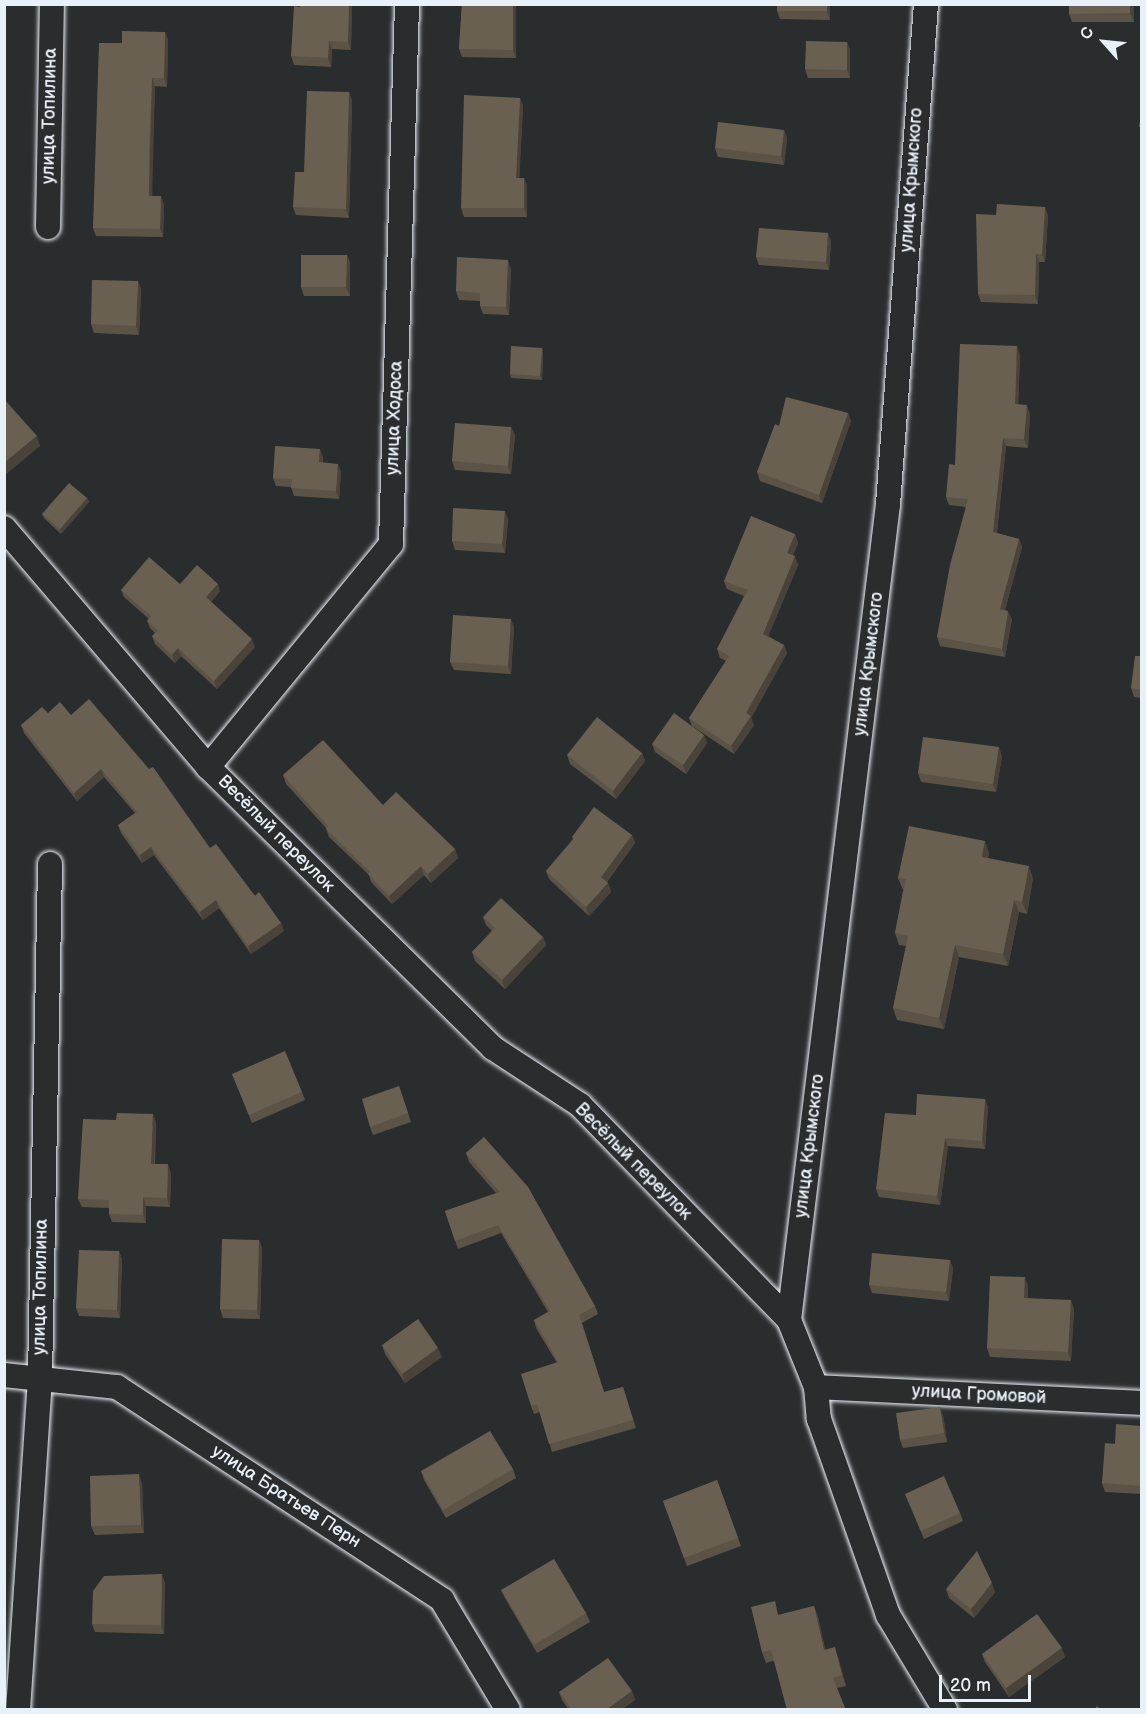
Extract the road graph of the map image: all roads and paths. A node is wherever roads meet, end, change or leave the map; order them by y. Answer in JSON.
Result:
{"nodes":[{"id":1,"x":52,"y":4,"type":"edge"},
{"id":2,"x":407,"y":4,"type":"edge"},
{"id":3,"x":926,"y":4,"type":"edge"},
{"id":4,"x":48,"y":227,"type":"dead end"},
{"id":5,"x":4,"y":528,"type":"edge"},
{"id":6,"x":208,"y":767,"type":"junction"},
{"id":7,"x":50,"y":864,"type":"dead end"},
{"id":8,"x":789,"y":1320,"type":"junction"},
{"id":9,"x":4,"y":1375,"type":"edge"},
{"id":10,"x":40,"y":1377,"type":"junction"},
{"id":11,"x":816,"y":1387,"type":"junction"},
{"id":12,"x":1142,"y":1403,"type":"edge"},
{"id":13,"x":18,"y":1710,"type":"edge"},
{"id":14,"x":508,"y":1710,"type":"edge"},
{"id":15,"x":945,"y":1710,"type":"edge"}],
"edges":[{"from":1,"to":4,"type":"street","name":"улица Топилина"},
{"from":2,"to":6,"type":"street","name":"улица Ходоса"},
{"from":3,"to":8,"type":"street","name":"улица Крымского"},
{"from":5,"to":6,"type":"street","name":"Весёлый переулок"},
{"from":6,"to":8,"type":"street","name":"Весёлый переулок"},
{"from":7,"to":10,"type":"street","name":"улица Топилина"},
{"from":8,"to":11,"type":"street","name":"Весёлый переулок"},
{"from":9,"to":10,"type":"street","name":"улица Братьев Перн"},
{"from":10,"to":13,"type":"street","name":"улица Топилина"},
{"from":10,"to":14,"type":"street","name":"улица Братьев Перн"},
{"from":11,"to":12,"type":"street","name":"улица Громовой"},
{"from":11,"to":15,"type":"street","name":"Весёлый переулок"}]}
